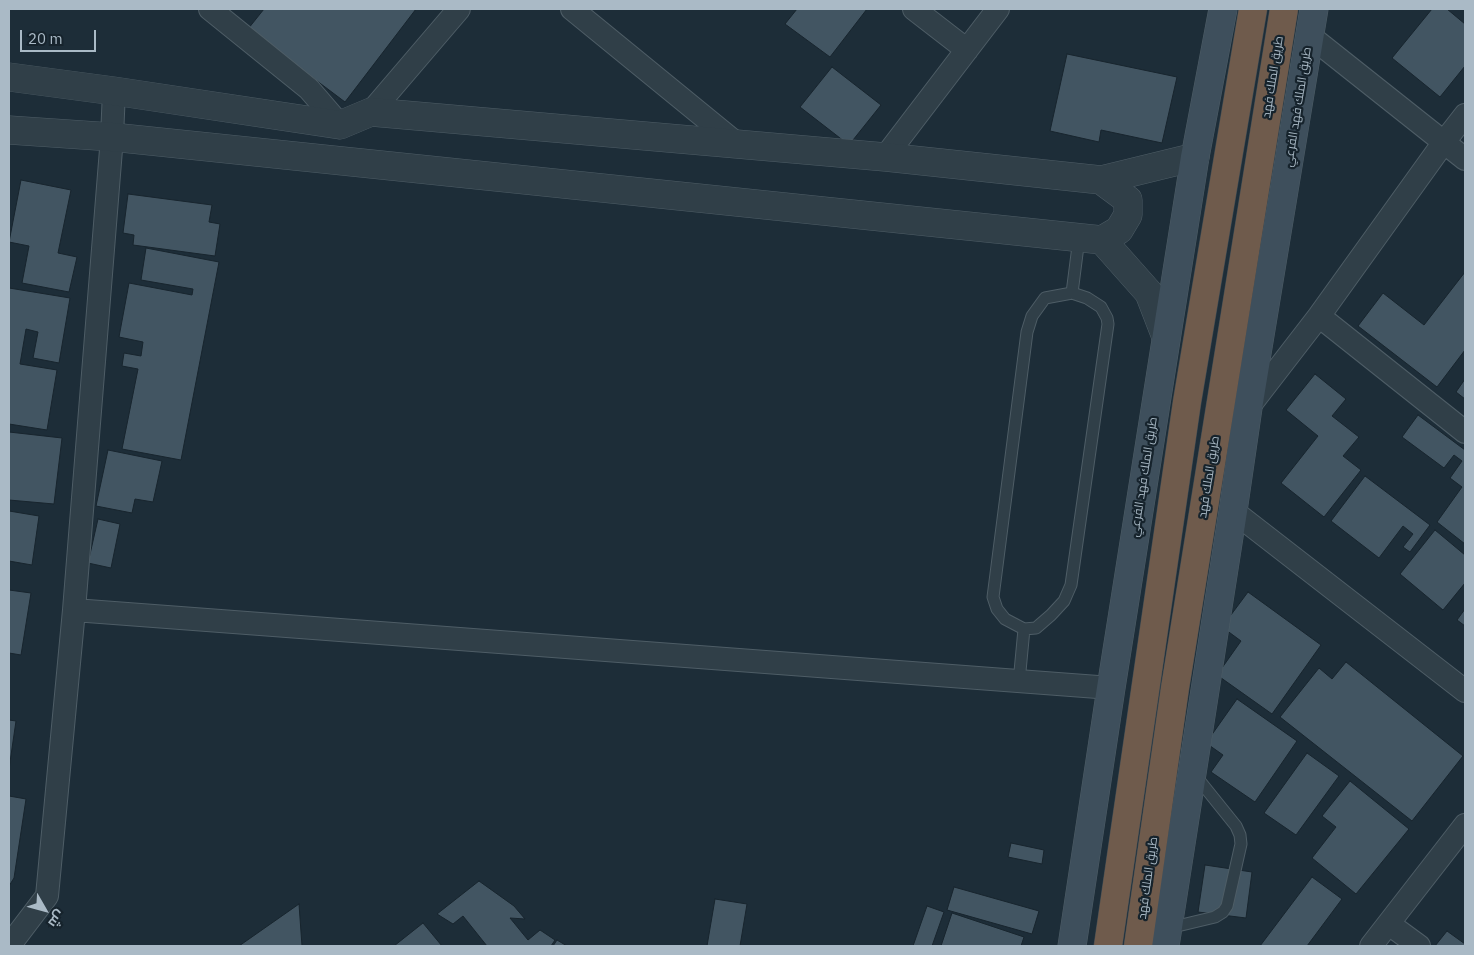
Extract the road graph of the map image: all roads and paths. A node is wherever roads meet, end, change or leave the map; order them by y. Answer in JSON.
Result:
{"nodes":[{"id":1,"x":210,"y":9,"type":"edge"},
{"id":2,"x":460,"y":9,"type":"edge"},
{"id":3,"x":572,"y":9,"type":"edge"},
{"id":4,"x":914,"y":9,"type":"edge"},
{"id":5,"x":998,"y":9,"type":"edge"},
{"id":6,"x":1223,"y":9,"type":"edge"},
{"id":7,"x":1253,"y":9,"type":"edge"},
{"id":8,"x":1284,"y":9,"type":"edge"},
{"id":9,"x":1314,"y":9,"type":"edge"},
{"id":10,"x":1310,"y":36,"type":"junction"},
{"id":11,"x":967,"y":50,"type":"junction"},
{"id":12,"x":9,"y":77,"type":"edge"},
{"id":13,"x":114,"y":91,"type":"junction"},
{"id":14,"x":372,"y":112,"type":"junction"},
{"id":15,"x":1465,"y":115,"type":"edge"},
{"id":16,"x":340,"y":125,"type":"junction"},
{"id":17,"x":9,"y":130,"type":"edge"},
{"id":18,"x":112,"y":137,"type":"junction"},
{"id":19,"x":1444,"y":142,"type":"junction"},
{"id":20,"x":736,"y":143,"type":"junction"},
{"id":21,"x":884,"y":156,"type":"junction"},
{"id":22,"x":1195,"y":157,"type":"junction"},
{"id":23,"x":1465,"y":159,"type":"edge"},
{"id":24,"x":1101,"y":180,"type":"junction"},
{"id":25,"x":1090,"y":239,"type":"junction"},
{"id":26,"x":1072,"y":293,"type":"junction"},
{"id":27,"x":1318,"y":316,"type":"junction"},
{"id":28,"x":1166,"y":338,"type":"junction"},
{"id":29,"x":1248,"y":408,"type":"junction"},
{"id":30,"x":1465,"y":432,"type":"edge"},
{"id":31,"x":1233,"y":511,"type":"junction"},
{"id":32,"x":74,"y":610,"type":"junction"},
{"id":33,"x":1024,"y":629,"type":"junction"},
{"id":34,"x":1019,"y":682,"type":"junction"},
{"id":35,"x":1111,"y":688,"type":"junction"},
{"id":36,"x":1465,"y":691,"type":"edge"},
{"id":37,"x":1191,"y":771,"type":"junction"},
{"id":38,"x":1465,"y":825,"type":"edge"},
{"id":39,"x":1389,"y":924,"type":"junction"},
{"id":40,"x":1166,"y":937,"type":"edge"},
{"id":41,"x":9,"y":946,"type":"edge"},
{"id":42,"x":1072,"y":946,"type":"edge"},
{"id":43,"x":1108,"y":946,"type":"edge"},
{"id":44,"x":1138,"y":946,"type":"edge"},
{"id":45,"x":1372,"y":946,"type":"edge"},
{"id":46,"x":1419,"y":946,"type":"edge"}],
"edges":[{"from":1,"to":16,"type":"street"},
{"from":2,"to":14,"type":"street"},
{"from":3,"to":20,"type":"street"},
{"from":4,"to":11,"type":"street"},
{"from":5,"to":11,"type":"street"},
{"from":6,"to":22,"type":"main road","name":"طريق الملك فهد الفرعي"},
{"from":7,"to":43,"type":"highway"},
{"from":8,"to":44,"type":"highway","name":"طريق الملك فهد"},
{"from":9,"to":10,"type":"main road","name":"طريق الملك فهد الفرعي"},
{"from":10,"to":19,"type":"street"},
{"from":10,"to":29,"type":"main road","name":"طريق الملك فهد الفرعي"},
{"from":11,"to":21,"type":"street"},
{"from":12,"to":13,"type":"street"},
{"from":13,"to":16,"type":"street"},
{"from":13,"to":18,"type":"street"},
{"from":14,"to":16,"type":"street"},
{"from":14,"to":20,"type":"street"},
{"from":15,"to":19,"type":"street"},
{"from":17,"to":18,"type":"street"},
{"from":18,"to":25,"type":"street"},
{"from":18,"to":32,"type":"street"},
{"from":19,"to":23,"type":"street"},
{"from":19,"to":27,"type":"street"},
{"from":20,"to":21,"type":"street"},
{"from":21,"to":24,"type":"street"},
{"from":22,"to":24,"type":"street"},
{"from":22,"to":28,"type":"main road","name":"طريق الملك فهد الفرعي"},
{"from":24,"to":25,"type":"street"},
{"from":25,"to":26,"type":"lane"},
{"from":25,"to":28,"type":"street"},
{"from":26,"to":33,"type":"lane"},
{"from":26,"to":33,"type":"lane"},
{"from":27,"to":29,"type":"street"},
{"from":27,"to":30,"type":"street"},
{"from":28,"to":35,"type":"main road","name":"طريق الملك فهد الفرعي"},
{"from":29,"to":31,"type":"main road","name":"طريق الملك فهد الفرعي"},
{"from":31,"to":36,"type":"street"},
{"from":31,"to":37,"type":"main road","name":"طريق الملك فهد الفرعي"},
{"from":32,"to":34,"type":"street"},
{"from":32,"to":41,"type":"street"},
{"from":33,"to":34,"type":"lane"},
{"from":34,"to":35,"type":"street"},
{"from":35,"to":42,"type":"main road","name":"طريق الملك فهد الفرعي"},
{"from":37,"to":40,"type":"main road","name":"طريق الملك فهد الفرعي"},
{"from":37,"to":40,"type":"lane"},
{"from":38,"to":39,"type":"street"},
{"from":39,"to":45,"type":"street"},
{"from":39,"to":46,"type":"street"}]}
